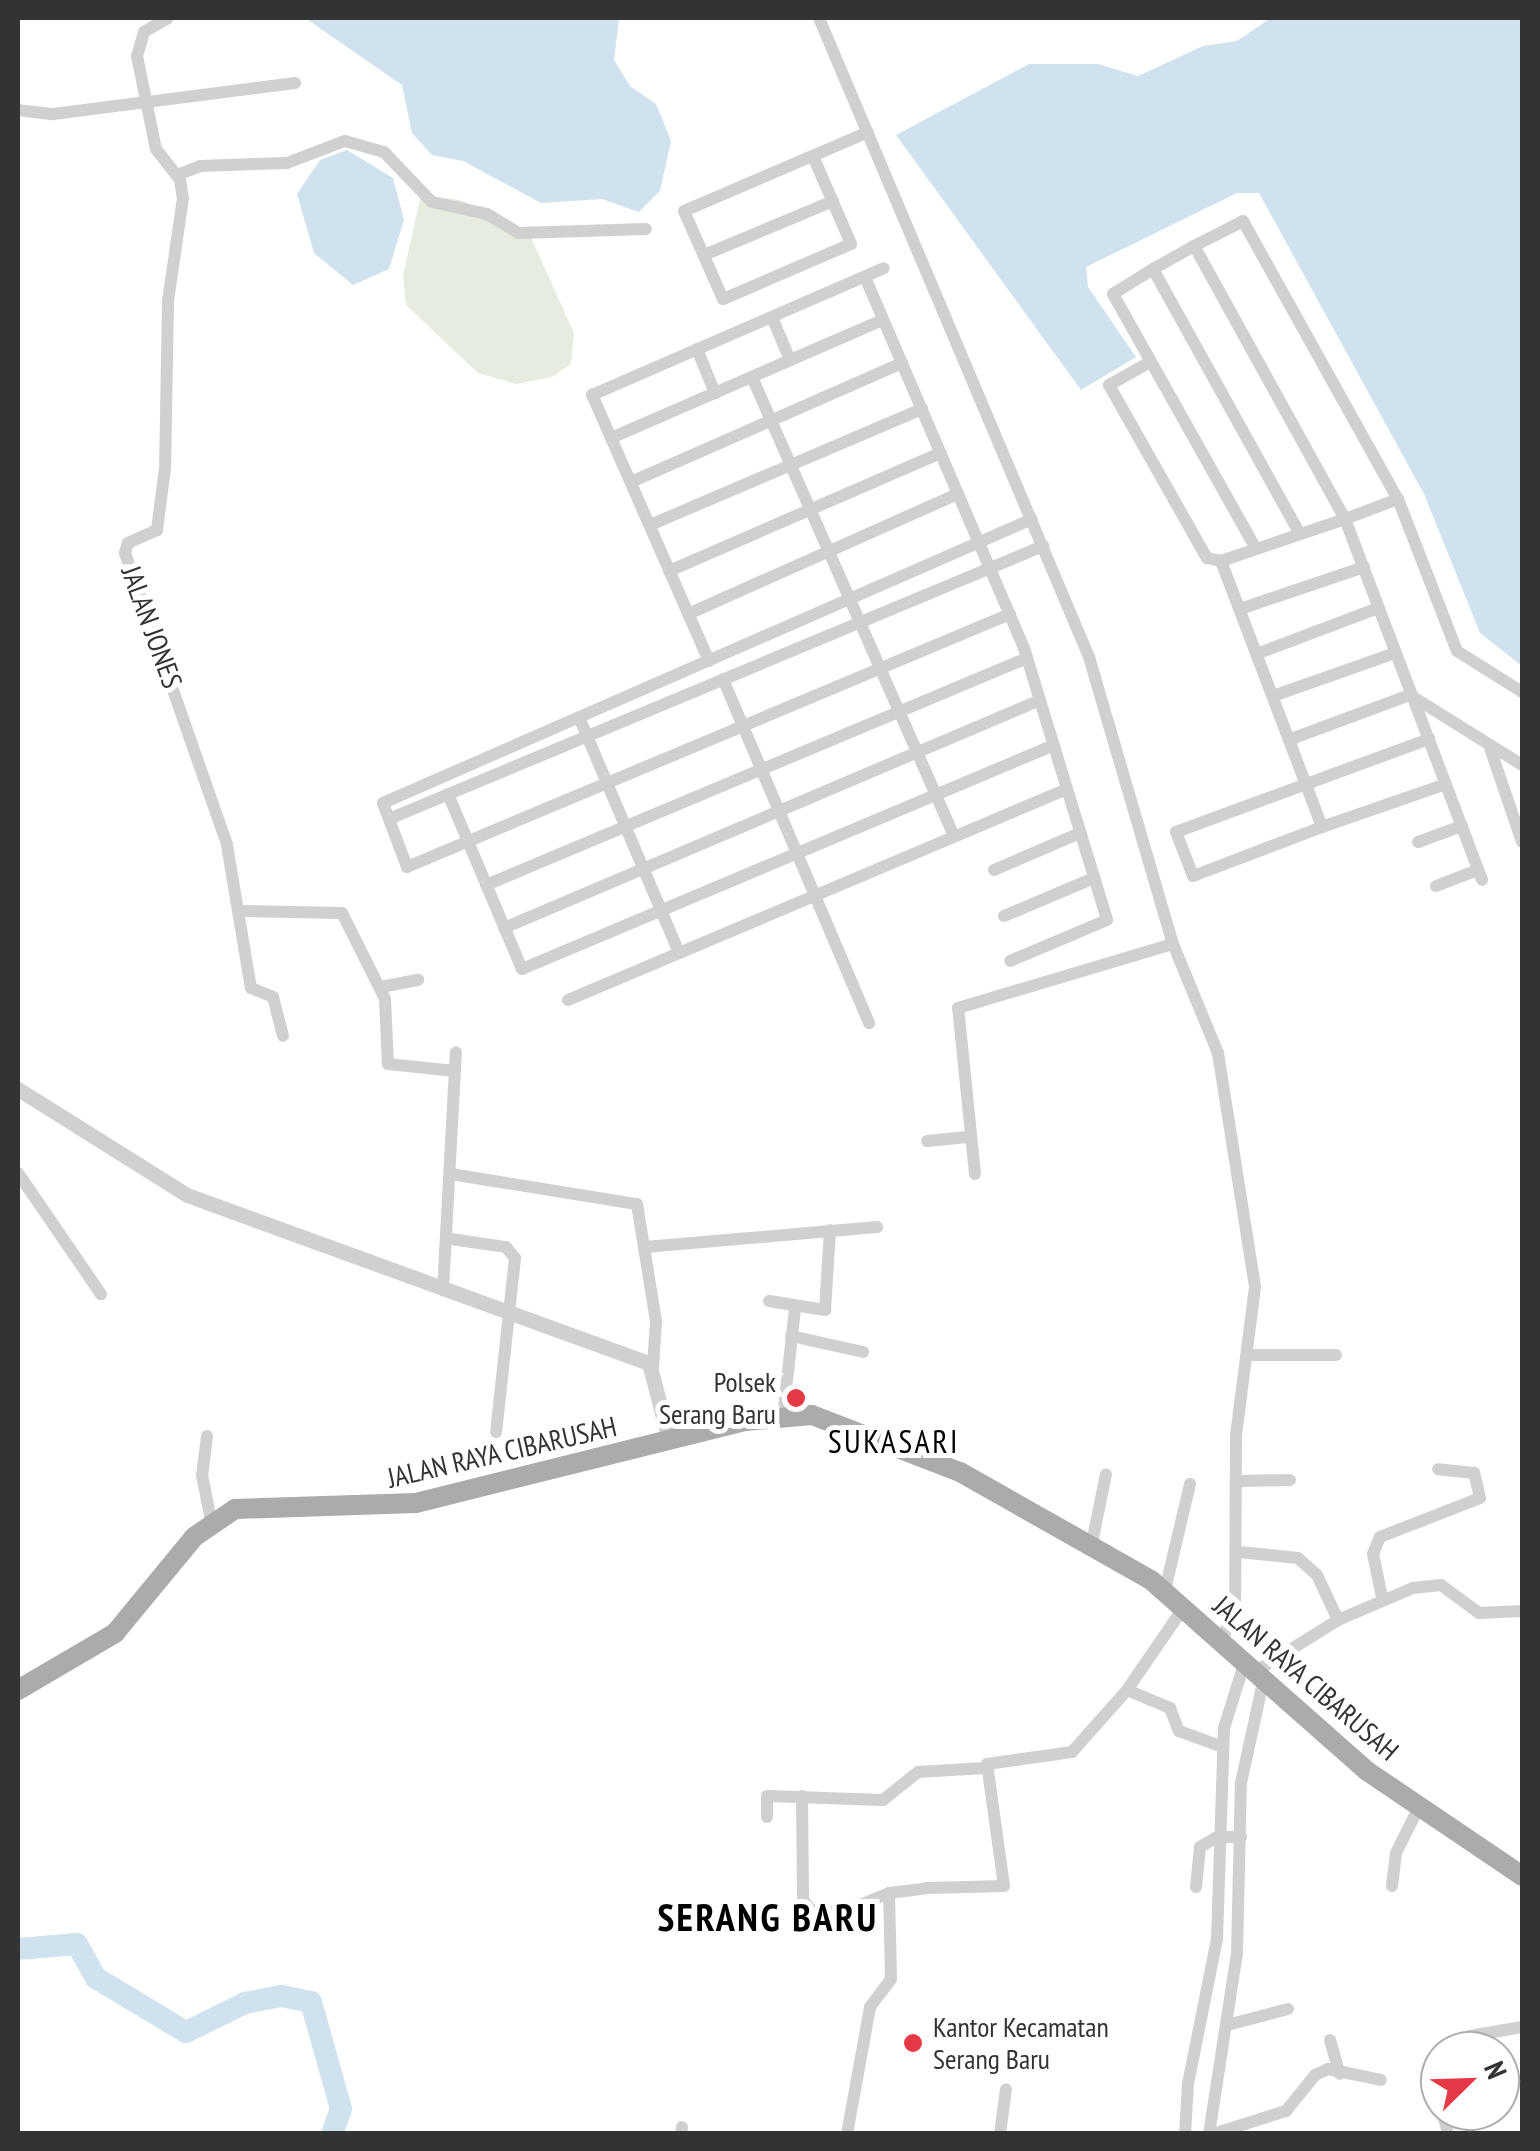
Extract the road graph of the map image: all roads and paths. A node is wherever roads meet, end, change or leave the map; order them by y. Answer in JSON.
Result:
{"nodes":[{"id":1,"x":168,"y":18,"type":"edge"},
{"id":2,"x":819,"y":18,"type":"edge"},
{"id":3,"x":295,"y":84,"type":"dead end"},
{"id":4,"x":151,"y":102,"type":"junction"},
{"id":5,"x":18,"y":110,"type":"edge"},
{"id":6,"x":868,"y":132,"type":"junction"},
{"id":7,"x":813,"y":156,"type":"junction"},
{"id":8,"x":176,"y":175,"type":"junction"},
{"id":9,"x":832,"y":201,"type":"junction"},
{"id":10,"x":646,"y":230,"type":"dead end"},
{"id":11,"x":1194,"y":246,"type":"junction"},
{"id":12,"x":704,"y":256,"type":"junction"},
{"id":13,"x":884,"y":268,"type":"dead end"},
{"id":14,"x":1153,"y":269,"type":"junction"},
{"id":15,"x":865,"y":277,"type":"junction"},
{"id":16,"x":772,"y":317,"type":"junction"},
{"id":17,"x":883,"y":320,"type":"junction"},
{"id":18,"x":697,"y":349,"type":"junction"},
{"id":19,"x":790,"y":360,"type":"junction"},
{"id":20,"x":1150,"y":362,"type":"junction"},
{"id":21,"x":902,"y":363,"type":"junction"},
{"id":22,"x":752,"y":376,"type":"junction"},
{"id":23,"x":715,"y":393,"type":"junction"},
{"id":24,"x":922,"y":409,"type":"junction"},
{"id":25,"x":771,"y":420,"type":"junction"},
{"id":26,"x":612,"y":438,"type":"junction"},
{"id":27,"x":940,"y":453,"type":"junction"},
{"id":28,"x":791,"y":465,"type":"junction"},
{"id":29,"x":631,"y":482,"type":"junction"},
{"id":30,"x":958,"y":494,"type":"junction"},
{"id":31,"x":1398,"y":499,"type":"junction"},
{"id":32,"x":810,"y":509,"type":"junction"},
{"id":33,"x":1032,"y":519,"type":"junction"},
{"id":34,"x":1345,"y":519,"type":"junction"},
{"id":35,"x":650,"y":525,"type":"junction"},
{"id":36,"x":1300,"y":534,"type":"junction"},
{"id":37,"x":979,"y":542,"type":"junction"},
{"id":38,"x":1043,"y":546,"type":"junction"},
{"id":39,"x":1255,"y":547,"type":"junction"},
{"id":40,"x":829,"y":552,"type":"junction"},
{"id":41,"x":1221,"y":561,"type":"junction"},
{"id":42,"x":1364,"y":567,"type":"junction"},
{"id":43,"x":990,"y":568,"type":"junction"},
{"id":44,"x":670,"y":571,"type":"junction"},
{"id":45,"x":850,"y":599,"type":"junction"},
{"id":46,"x":1243,"y":608,"type":"junction"},
{"id":47,"x":1378,"y":608,"type":"junction"},
{"id":48,"x":688,"y":614,"type":"junction"},
{"id":49,"x":1010,"y":614,"type":"junction"},
{"id":50,"x":860,"y":622,"type":"junction"},
{"id":51,"x":1258,"y":653,"type":"junction"},
{"id":52,"x":1395,"y":654,"type":"junction"},
{"id":53,"x":1027,"y":658,"type":"junction"},
{"id":54,"x":709,"y":660,"type":"junction"},
{"id":55,"x":880,"y":668,"type":"junction"},
{"id":56,"x":723,"y":679,"type":"junction"},
{"id":57,"x":1522,"y":692,"type":"edge"},
{"id":58,"x":1274,"y":696,"type":"junction"},
{"id":59,"x":1410,"y":696,"type":"junction"},
{"id":60,"x":1040,"y":700,"type":"junction"},
{"id":61,"x":899,"y":712,"type":"junction"},
{"id":62,"x":579,"y":717,"type":"junction"},
{"id":63,"x":743,"y":726,"type":"junction"},
{"id":64,"x":587,"y":736,"type":"junction"},
{"id":65,"x":1292,"y":739,"type":"junction"},
{"id":66,"x":1429,"y":739,"type":"junction"},
{"id":67,"x":1489,"y":744,"type":"junction"},
{"id":68,"x":1054,"y":745,"type":"junction"},
{"id":69,"x":917,"y":752,"type":"junction"},
{"id":70,"x":1522,"y":765,"type":"edge"},
{"id":71,"x":762,"y":770,"type":"junction"},
{"id":72,"x":607,"y":783,"type":"junction"},
{"id":73,"x":1305,"y":784,"type":"junction"},
{"id":74,"x":1446,"y":784,"type":"junction"},
{"id":75,"x":1067,"y":789,"type":"junction"},
{"id":76,"x":448,"y":794,"type":"junction"},
{"id":77,"x":936,"y":795,"type":"junction"},
{"id":78,"x":779,"y":811,"type":"junction"},
{"id":79,"x":389,"y":819,"type":"junction"},
{"id":80,"x":1322,"y":826,"type":"junction"},
{"id":81,"x":1462,"y":826,"type":"junction"},
{"id":82,"x":626,"y":827,"type":"junction"},
{"id":83,"x":1080,"y":833,"type":"junction"},
{"id":84,"x":954,"y":836,"type":"junction"},
{"id":85,"x":1522,"y":837,"type":"edge"},
{"id":86,"x":468,"y":841,"type":"junction"},
{"id":87,"x":1418,"y":842,"type":"dead end"},
{"id":88,"x":797,"y":853,"type":"junction"},
{"id":89,"x":643,"y":868,"type":"junction"},
{"id":90,"x":994,"y":870,"type":"dead end"},
{"id":91,"x":1094,"y":878,"type":"junction"},
{"id":92,"x":486,"y":885,"type":"junction"},
{"id":93,"x":1436,"y":886,"type":"dead end"},
{"id":94,"x":815,"y":895,"type":"junction"},
{"id":95,"x":661,"y":910,"type":"junction"},
{"id":96,"x":242,"y":911,"type":"junction"},
{"id":97,"x":1004,"y":916,"type":"dead end"},
{"id":98,"x":504,"y":928,"type":"junction"},
{"id":99,"x":1173,"y":944,"type":"junction"},
{"id":100,"x":679,"y":953,"type":"junction"},
{"id":101,"x":1010,"y":961,"type":"dead end"},
{"id":102,"x":418,"y":980,"type":"dead end"},
{"id":103,"x":381,"y":987,"type":"junction"},
{"id":104,"x":568,"y":1000,"type":"dead end"},
{"id":105,"x":869,"y":1023,"type":"dead end"},
{"id":106,"x":283,"y":1036,"type":"dead end"},
{"id":107,"x":456,"y":1052,"type":"dead end"},
{"id":108,"x":454,"y":1071,"type":"junction"},
{"id":109,"x":18,"y":1089,"type":"edge"},
{"id":110,"x":968,"y":1136,"type":"junction"},
{"id":111,"x":927,"y":1142,"type":"dead end"},
{"id":112,"x":18,"y":1173,"type":"edge"},
{"id":113,"x":451,"y":1174,"type":"junction"},
{"id":114,"x":975,"y":1174,"type":"dead end"},
{"id":115,"x":877,"y":1227,"type":"dead end"},
{"id":116,"x":830,"y":1230,"type":"junction"},
{"id":117,"x":451,"y":1238,"type":"junction"},
{"id":118,"x":645,"y":1248,"type":"junction"},
{"id":119,"x":443,"y":1290,"type":"junction"},
{"id":120,"x":101,"y":1294,"type":"dead end"},
{"id":121,"x":769,"y":1301,"type":"dead end"},
{"id":122,"x":795,"y":1308,"type":"junction"},
{"id":123,"x":511,"y":1315,"type":"junction"},
{"id":124,"x":791,"y":1336,"type":"junction"},
{"id":125,"x":862,"y":1352,"type":"dead end"},
{"id":126,"x":1336,"y":1354,"type":"dead end"},
{"id":127,"x":1249,"y":1355,"type":"junction"},
{"id":128,"x":653,"y":1367,"type":"junction"},
{"id":129,"x":783,"y":1416,"type":"junction"},
{"id":130,"x":496,"y":1432,"type":"dead end"},
{"id":131,"x":207,"y":1436,"type":"dead end"},
{"id":132,"x":669,"y":1440,"type":"junction"},
{"id":133,"x":1438,"y":1470,"type":"dead end"},
{"id":134,"x":1106,"y":1474,"type":"dead end"},
{"id":135,"x":1239,"y":1480,"type":"junction"},
{"id":136,"x":1290,"y":1480,"type":"dead end"},
{"id":137,"x":1190,"y":1484,"type":"dead end"},
{"id":138,"x":212,"y":1521,"type":"junction"},
{"id":139,"x":1092,"y":1544,"type":"junction"},
{"id":140,"x":1239,"y":1552,"type":"junction"},
{"id":141,"x":1165,"y":1590,"type":"junction"},
{"id":142,"x":1382,"y":1597,"type":"junction"},
{"id":143,"x":1184,"y":1606,"type":"junction"},
{"id":144,"x":1522,"y":1610,"type":"edge"},
{"id":145,"x":1338,"y":1620,"type":"junction"},
{"id":146,"x":1222,"y":1643,"type":"junction"},
{"id":147,"x":1254,"y":1673,"type":"junction"},
{"id":148,"x":18,"y":1690,"type":"edge"},
{"id":149,"x":1128,"y":1690,"type":"junction"},
{"id":150,"x":1223,"y":1747,"type":"junction"},
{"id":151,"x":985,"y":1768,"type":"junction"},
{"id":152,"x":802,"y":1796,"type":"junction"},
{"id":153,"x":1418,"y":1807,"type":"junction"},
{"id":154,"x":767,"y":1817,"type":"dead end"},
{"id":155,"x":1218,"y":1837,"type":"junction"},
{"id":156,"x":1241,"y":1837,"type":"junction"},
{"id":157,"x":1522,"y":1876,"type":"edge"},
{"id":158,"x":1392,"y":1886,"type":"dead end"},
{"id":159,"x":1196,"y":1887,"type":"dead end"},
{"id":160,"x":889,"y":1893,"type":"junction"},
{"id":161,"x":1288,"y":2009,"type":"dead end"},
{"id":162,"x":1227,"y":2025,"type":"junction"},
{"id":163,"x":1522,"y":2026,"type":"edge"},
{"id":164,"x":1496,"y":2031,"type":"edge"},
{"id":165,"x":1330,"y":2040,"type":"dead end"},
{"id":166,"x":1340,"y":2074,"type":"junction"},
{"id":167,"x":1381,"y":2080,"type":"dead end"},
{"id":168,"x":1006,"y":2089,"type":"dead end"},
{"id":169,"x":1241,"y":2130,"type":"edge"},
{"id":170,"x":847,"y":2134,"type":"edge"},
{"id":171,"x":1000,"y":2134,"type":"edge"},
{"id":172,"x":1185,"y":2134,"type":"edge"},
{"id":173,"x":1211,"y":2134,"type":"edge"}],
"edges":[{"from":1,"to":4,"type":"street","name":"JALAN JONES"},
{"from":2,"to":6,"type":"street"},
{"from":3,"to":4,"type":"street"},
{"from":4,"to":5,"type":"street"},
{"from":4,"to":8,"type":"street","name":"JALAN JONES"},
{"from":6,"to":7,"type":"street"},
{"from":6,"to":33,"type":"street"},
{"from":7,"to":9,"type":"street"},
{"from":7,"to":12,"type":"street"},
{"from":8,"to":10,"type":"street"},
{"from":8,"to":96,"type":"street","name":"JALAN JONES"},
{"from":9,"to":12,"type":"street"},
{"from":9,"to":12,"type":"street"},
{"from":11,"to":14,"type":"street"},
{"from":11,"to":31,"type":"street"},
{"from":11,"to":34,"type":"street"},
{"from":13,"to":15,"type":"street"},
{"from":14,"to":20,"type":"street"},
{"from":14,"to":36,"type":"street"},
{"from":15,"to":16,"type":"street"},
{"from":15,"to":17,"type":"street"},
{"from":16,"to":18,"type":"street"},
{"from":16,"to":19,"type":"street"},
{"from":17,"to":19,"type":"street"},
{"from":17,"to":21,"type":"street"},
{"from":18,"to":23,"type":"street"},
{"from":18,"to":26,"type":"street"},
{"from":19,"to":22,"type":"street"},
{"from":20,"to":39,"type":"street"},
{"from":20,"to":41,"type":"street"},
{"from":21,"to":24,"type":"street"},
{"from":21,"to":25,"type":"street"},
{"from":22,"to":23,"type":"street"},
{"from":22,"to":25,"type":"street"},
{"from":23,"to":26,"type":"street"},
{"from":24,"to":27,"type":"street"},
{"from":24,"to":28,"type":"street"},
{"from":25,"to":28,"type":"street"},
{"from":25,"to":29,"type":"street"},
{"from":26,"to":29,"type":"street"},
{"from":27,"to":30,"type":"street"},
{"from":27,"to":32,"type":"street"},
{"from":28,"to":32,"type":"street"},
{"from":28,"to":35,"type":"street"},
{"from":29,"to":35,"type":"street"},
{"from":30,"to":37,"type":"street"},
{"from":30,"to":40,"type":"street"},
{"from":31,"to":34,"type":"street"},
{"from":31,"to":57,"type":"street"},
{"from":32,"to":40,"type":"street"},
{"from":32,"to":44,"type":"street"},
{"from":33,"to":37,"type":"street"},
{"from":33,"to":38,"type":"street"},
{"from":34,"to":36,"type":"street"},
{"from":34,"to":42,"type":"street"},
{"from":35,"to":44,"type":"street"},
{"from":36,"to":39,"type":"street"},
{"from":37,"to":43,"type":"street"},
{"from":37,"to":45,"type":"street"},
{"from":38,"to":43,"type":"street"},
{"from":38,"to":99,"type":"street"},
{"from":39,"to":41,"type":"street"},
{"from":40,"to":45,"type":"street"},
{"from":40,"to":48,"type":"street"},
{"from":41,"to":46,"type":"street"},
{"from":42,"to":46,"type":"street"},
{"from":42,"to":47,"type":"street"},
{"from":43,"to":49,"type":"street"},
{"from":43,"to":50,"type":"street"},
{"from":44,"to":48,"type":"street"},
{"from":45,"to":50,"type":"street"},
{"from":45,"to":54,"type":"street"},
{"from":46,"to":51,"type":"street"},
{"from":47,"to":51,"type":"street"},
{"from":47,"to":52,"type":"street"},
{"from":48,"to":54,"type":"street"},
{"from":49,"to":53,"type":"street"},
{"from":49,"to":55,"type":"street"},
{"from":50,"to":55,"type":"street"},
{"from":50,"to":56,"type":"street"},
{"from":51,"to":58,"type":"street"},
{"from":52,"to":58,"type":"street"},
{"from":52,"to":59,"type":"street"},
{"from":53,"to":60,"type":"street"},
{"from":53,"to":61,"type":"street"},
{"from":54,"to":62,"type":"street"},
{"from":55,"to":61,"type":"street"},
{"from":55,"to":63,"type":"street"},
{"from":56,"to":63,"type":"street"},
{"from":56,"to":64,"type":"street"},
{"from":58,"to":65,"type":"street"},
{"from":59,"to":65,"type":"street"},
{"from":59,"to":66,"type":"street"},
{"from":59,"to":67,"type":"street"},
{"from":60,"to":68,"type":"street"},
{"from":60,"to":69,"type":"street"},
{"from":61,"to":69,"type":"street"},
{"from":61,"to":71,"type":"street"},
{"from":62,"to":64,"type":"street"},
{"from":62,"to":79,"type":"street"},
{"from":63,"to":71,"type":"street"},
{"from":63,"to":72,"type":"street"},
{"from":64,"to":72,"type":"street"},
{"from":64,"to":76,"type":"street"},
{"from":65,"to":73,"type":"street"},
{"from":66,"to":73,"type":"street"},
{"from":66,"to":74,"type":"street"},
{"from":67,"to":70,"type":"street"},
{"from":67,"to":85,"type":"street"},
{"from":68,"to":75,"type":"street"},
{"from":68,"to":77,"type":"street"},
{"from":69,"to":77,"type":"street"},
{"from":69,"to":78,"type":"street"},
{"from":71,"to":78,"type":"street"},
{"from":71,"to":82,"type":"street"},
{"from":72,"to":82,"type":"street"},
{"from":72,"to":86,"type":"street"},
{"from":73,"to":80,"type":"street"},
{"from":73,"to":80,"type":"street"},
{"from":74,"to":80,"type":"street"},
{"from":74,"to":81,"type":"street"},
{"from":75,"to":83,"type":"street"},
{"from":75,"to":84,"type":"street"},
{"from":76,"to":79,"type":"street"},
{"from":76,"to":86,"type":"street"},
{"from":77,"to":84,"type":"street"},
{"from":77,"to":88,"type":"street"},
{"from":78,"to":88,"type":"street"},
{"from":78,"to":89,"type":"street"},
{"from":79,"to":86,"type":"street"},
{"from":81,"to":87,"type":"street"},
{"from":81,"to":93,"type":"street"},
{"from":82,"to":89,"type":"street"},
{"from":82,"to":92,"type":"street"},
{"from":83,"to":90,"type":"street"},
{"from":83,"to":91,"type":"street"},
{"from":84,"to":94,"type":"street"},
{"from":86,"to":92,"type":"street"},
{"from":88,"to":94,"type":"street"},
{"from":88,"to":95,"type":"street"},
{"from":89,"to":95,"type":"street"},
{"from":89,"to":98,"type":"street"},
{"from":91,"to":97,"type":"street"},
{"from":91,"to":101,"type":"street"},
{"from":92,"to":98,"type":"street"},
{"from":94,"to":100,"type":"street"},
{"from":94,"to":105,"type":"street"},
{"from":95,"to":98,"type":"street"},
{"from":95,"to":100,"type":"street"},
{"from":96,"to":103,"type":"street"},
{"from":96,"to":106,"type":"street","name":"JALAN JONES"},
{"from":99,"to":110,"type":"street"},
{"from":99,"to":127,"type":"street"},
{"from":100,"to":104,"type":"street"},
{"from":102,"to":103,"type":"street"},
{"from":103,"to":108,"type":"street"},
{"from":107,"to":108,"type":"street"},
{"from":108,"to":113,"type":"street"},
{"from":109,"to":119,"type":"street"},
{"from":110,"to":111,"type":"street"},
{"from":110,"to":114,"type":"street"},
{"from":112,"to":120,"type":"street"},
{"from":113,"to":117,"type":"street"},
{"from":113,"to":118,"type":"street"},
{"from":115,"to":116,"type":"street"},
{"from":116,"to":118,"type":"street"},
{"from":116,"to":122,"type":"street"},
{"from":117,"to":119,"type":"street"},
{"from":117,"to":123,"type":"street"},
{"from":118,"to":128,"type":"street"},
{"from":119,"to":123,"type":"street"},
{"from":121,"to":122,"type":"street"},
{"from":122,"to":124,"type":"street"},
{"from":123,"to":128,"type":"street"},
{"from":123,"to":130,"type":"street"},
{"from":124,"to":125,"type":"street"},
{"from":124,"to":129,"type":"street"},
{"from":126,"to":127,"type":"street"},
{"from":127,"to":135,"type":"street"},
{"from":128,"to":132,"type":"street"},
{"from":129,"to":132,"type":"main road","name":"JALAN RAYA CIBARUSAH"},
{"from":129,"to":139,"type":"main road","name":"JALAN RAYA CIBARUSAH"},
{"from":131,"to":138,"type":"street"},
{"from":132,"to":138,"type":"main road","name":"JALAN RAYA CIBARUSAH"},
{"from":133,"to":142,"type":"street"},
{"from":134,"to":139,"type":"street"},
{"from":135,"to":136,"type":"street"},
{"from":135,"to":140,"type":"street"},
{"from":137,"to":141,"type":"street"},
{"from":138,"to":148,"type":"main road"},
{"from":139,"to":141,"type":"main road","name":"JALAN RAYA CIBARUSAH"},
{"from":140,"to":145,"type":"street"},
{"from":140,"to":146,"type":"street"},
{"from":141,"to":143,"type":"main road","name":"JALAN RAYA CIBARUSAH"},
{"from":142,"to":144,"type":"street"},
{"from":142,"to":145,"type":"street"},
{"from":143,"to":146,"type":"main road","name":"JALAN RAYA CIBARUSAH"},
{"from":143,"to":149,"type":"street"},
{"from":145,"to":147,"type":"street"},
{"from":146,"to":147,"type":"main road","name":"JALAN RAYA CIBARUSAH"},
{"from":147,"to":150,"type":"street"},
{"from":147,"to":153,"type":"main road","name":"JALAN RAYA CIBARUSAH"},
{"from":147,"to":156,"type":"street"},
{"from":149,"to":150,"type":"street"},
{"from":149,"to":151,"type":"street"},
{"from":150,"to":155,"type":"street"},
{"from":151,"to":152,"type":"street"},
{"from":151,"to":160,"type":"street"},
{"from":152,"to":154,"type":"street"},
{"from":152,"to":160,"type":"street"},
{"from":153,"to":157,"type":"main road","name":"JALAN RAYA CIBARUSAH"},
{"from":153,"to":158,"type":"street"},
{"from":155,"to":156,"type":"street"},
{"from":155,"to":159,"type":"street"},
{"from":155,"to":172,"type":"street"},
{"from":156,"to":162,"type":"street"},
{"from":160,"to":170,"type":"street"},
{"from":161,"to":162,"type":"street"},
{"from":162,"to":173,"type":"street"},
{"from":163,"to":164,"type":"street"},
{"from":165,"to":166,"type":"street"},
{"from":166,"to":167,"type":"street"},
{"from":166,"to":169,"type":"street"},
{"from":168,"to":171,"type":"street"},
{"from":169,"to":173,"type":"street"}]}
